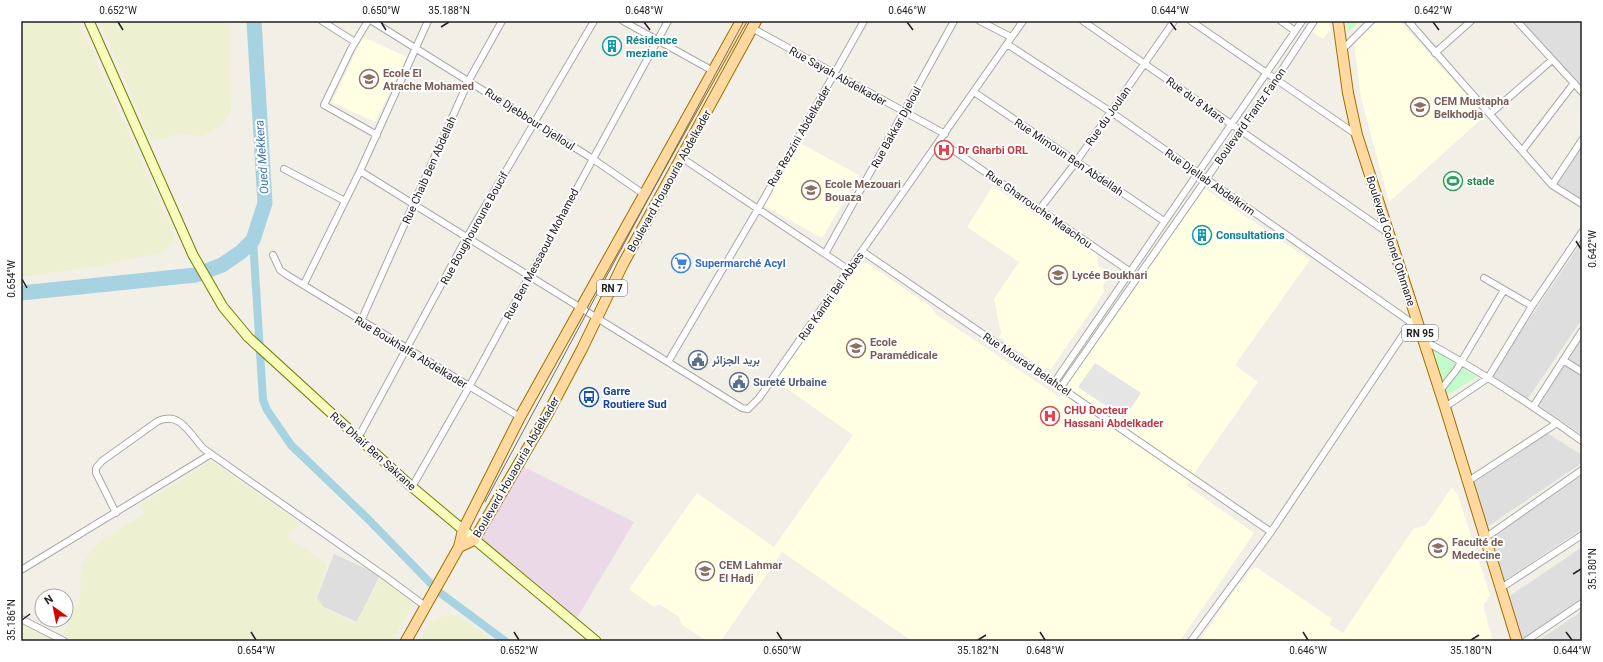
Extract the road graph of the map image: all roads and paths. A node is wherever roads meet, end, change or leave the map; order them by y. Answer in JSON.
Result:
{"nodes":[{"id":1,"x":89,"y":21,"type":"edge"},
{"id":2,"x":322,"y":21,"type":"edge"},
{"id":3,"x":368,"y":21,"type":"edge"},
{"id":4,"x":372,"y":21,"type":"edge"},
{"id":5,"x":428,"y":21,"type":"edge"},
{"id":6,"x":502,"y":21,"type":"edge"},
{"id":7,"x":594,"y":21,"type":"edge"},
{"id":8,"x":623,"y":21,"type":"edge"},
{"id":9,"x":668,"y":21,"type":"edge"},
{"id":10,"x":741,"y":21,"type":"edge"},
{"id":11,"x":864,"y":21,"type":"edge"},
{"id":12,"x":954,"y":21,"type":"edge"},
{"id":13,"x":980,"y":21,"type":"edge"},
{"id":14,"x":1023,"y":21,"type":"edge"},
{"id":15,"x":1083,"y":21,"type":"edge"},
{"id":16,"x":1174,"y":21,"type":"edge"},
{"id":17,"x":1191,"y":21,"type":"edge"},
{"id":18,"x":1280,"y":21,"type":"edge"},
{"id":19,"x":1302,"y":21,"type":"edge"},
{"id":20,"x":1314,"y":21,"type":"edge"},
{"id":21,"x":1338,"y":21,"type":"edge"},
{"id":22,"x":1408,"y":21,"type":"edge"},
{"id":23,"x":1471,"y":21,"type":"edge"},
{"id":24,"x":1517,"y":21,"type":"edge"},
{"id":25,"x":1370,"y":22,"type":"edge"},
{"id":26,"x":754,"y":25,"type":"edge"},
{"id":27,"x":1295,"y":31,"type":"junction"},
{"id":28,"x":1011,"y":36,"type":"junction"},
{"id":29,"x":658,"y":39,"type":"junction"},
{"id":30,"x":355,"y":42,"type":"junction"},
{"id":31,"x":1007,"y":44,"type":"junction"},
{"id":32,"x":416,"y":48,"type":"junction"},
{"id":33,"x":1342,"y":50,"type":"junction"},
{"id":34,"x":1435,"y":53,"type":"junction"},
{"id":35,"x":1552,"y":60,"type":"junction"},
{"id":36,"x":1145,"y":63,"type":"junction"},
{"id":37,"x":713,"y":71,"type":"junction"},
{"id":38,"x":1267,"y":73,"type":"junction"},
{"id":39,"x":834,"y":74,"type":"junction"},
{"id":40,"x":1276,"y":79,"type":"junction"},
{"id":41,"x":469,"y":80,"type":"junction"},
{"id":42,"x":1574,"y":83,"type":"junction"},
{"id":43,"x":974,"y":92,"type":"junction"},
{"id":44,"x":1582,"y":92,"type":"edge"},
{"id":45,"x":1110,"y":112,"type":"junction"},
{"id":46,"x":905,"y":113,"type":"junction"},
{"id":47,"x":1491,"y":113,"type":"junction"},
{"id":48,"x":535,"y":122,"type":"junction"},
{"id":49,"x":1230,"y":125,"type":"junction"},
{"id":50,"x":1239,"y":131,"type":"junction"},
{"id":51,"x":945,"y":134,"type":"junction"},
{"id":52,"x":377,"y":135,"type":"junction"},
{"id":53,"x":1356,"y":135,"type":"junction"},
{"id":54,"x":1582,"y":140,"type":"edge"},
{"id":55,"x":940,"y":141,"type":"junction"},
{"id":56,"x":1522,"y":151,"type":"junction"},
{"id":57,"x":682,"y":158,"type":"junction"},
{"id":58,"x":593,"y":159,"type":"junction"},
{"id":59,"x":1076,"y":162,"type":"junction"},
{"id":60,"x":284,"y":169,"type":"dead end"},
{"id":61,"x":360,"y":171,"type":"junction"},
{"id":62,"x":1197,"y":173,"type":"junction"},
{"id":63,"x":1206,"y":179,"type":"junction"},
{"id":64,"x":1552,"y":185,"type":"junction"},
{"id":65,"x":645,"y":195,"type":"junction"},
{"id":66,"x":345,"y":201,"type":"junction"},
{"id":67,"x":1582,"y":204,"type":"edge"},
{"id":68,"x":414,"y":206,"type":"junction"},
{"id":69,"x":758,"y":209,"type":"junction"},
{"id":70,"x":1040,"y":210,"type":"junction"},
{"id":71,"x":1164,"y":221,"type":"junction"},
{"id":72,"x":1582,"y":232,"type":"edge"},
{"id":73,"x":1388,"y":233,"type":"junction"},
{"id":74,"x":467,"y":238,"type":"junction"},
{"id":75,"x":1149,"y":244,"type":"junction"},
{"id":76,"x":1157,"y":249,"type":"junction"},
{"id":77,"x":862,"y":251,"type":"junction"},
{"id":78,"x":826,"y":254,"type":"junction"},
{"id":79,"x":273,"y":255,"type":"dead end"},
{"id":80,"x":849,"y":270,"type":"junction"},
{"id":81,"x":1130,"y":272,"type":"junction"},
{"id":82,"x":529,"y":276,"type":"junction"},
{"id":83,"x":1138,"y":278,"type":"junction"},
{"id":84,"x":1484,"y":278,"type":"dead end"},
{"id":85,"x":304,"y":284,"type":"junction"},
{"id":86,"x":1504,"y":290,"type":"junction"},
{"id":87,"x":1532,"y":306,"type":"junction"},
{"id":88,"x":581,"y":309,"type":"junction"},
{"id":89,"x":597,"y":319,"type":"junction"},
{"id":90,"x":1414,"y":320,"type":"junction"},
{"id":91,"x":361,"y":321,"type":"junction"},
{"id":92,"x":1582,"y":331,"type":"edge"},
{"id":93,"x":1422,"y":340,"type":"junction"},
{"id":94,"x":408,"y":349,"type":"junction"},
{"id":95,"x":1564,"y":360,"type":"junction"},
{"id":96,"x":1462,"y":361,"type":"junction"},
{"id":97,"x":668,"y":362,"type":"junction"},
{"id":98,"x":1582,"y":372,"type":"edge"},
{"id":99,"x":1488,"y":378,"type":"junction"},
{"id":100,"x":1054,"y":383,"type":"junction"},
{"id":101,"x":469,"y":387,"type":"junction"},
{"id":102,"x":1061,"y":387,"type":"junction"},
{"id":103,"x":1439,"y":392,"type":"junction"},
{"id":104,"x":1533,"y":406,"type":"junction"},
{"id":105,"x":1445,"y":407,"type":"junction"},
{"id":106,"x":520,"y":417,"type":"junction"},
{"id":107,"x":1557,"y":423,"type":"junction"},
{"id":108,"x":358,"y":438,"type":"junction"},
{"id":109,"x":1582,"y":441,"type":"edge"},
{"id":110,"x":211,"y":454,"type":"junction"},
{"id":111,"x":1582,"y":470,"type":"edge"},
{"id":112,"x":1467,"y":482,"type":"junction"},
{"id":113,"x":412,"y":487,"type":"junction"},
{"id":114,"x":116,"y":513,"type":"junction"},
{"id":115,"x":463,"y":530,"type":"junction"},
{"id":116,"x":1271,"y":532,"type":"junction"},
{"id":117,"x":1582,"y":535,"type":"edge"},
{"id":118,"x":1485,"y":538,"type":"junction"},
{"id":119,"x":474,"y":540,"type":"junction"},
{"id":120,"x":459,"y":547,"type":"junction"},
{"id":121,"x":21,"y":570,"type":"edge"},
{"id":122,"x":1501,"y":588,"type":"junction"},
{"id":123,"x":1582,"y":603,"type":"edge"},
{"id":124,"x":425,"y":606,"type":"junction"},
{"id":125,"x":21,"y":619,"type":"edge"},
{"id":126,"x":64,"y":641,"type":"edge"},
{"id":127,"x":406,"y":641,"type":"edge"},
{"id":128,"x":596,"y":641,"type":"edge"},
{"id":129,"x":1191,"y":641,"type":"edge"},
{"id":130,"x":1517,"y":641,"type":"edge"},
{"id":131,"x":1526,"y":641,"type":"edge"}],
"edges":[{"from":1,"to":108,"type":"main road","name":"Rue Dhaif Ben Sakrane"},
{"from":2,"to":30,"type":"street"},
{"from":3,"to":30,"type":"street"},
{"from":4,"to":32,"type":"street","name":"Rue Djebbour Djelloul"},
{"from":5,"to":32,"type":"street"},
{"from":6,"to":41,"type":"street","name":"Rue Chaib Ben Abdellah"},
{"from":7,"to":48,"type":"street","name":"Rue Boughouroune Boucif"},
{"from":8,"to":29,"type":"street"},
{"from":9,"to":29,"type":"street","name":"Rue Ben Messaoud Mohamed"},
{"from":10,"to":37,"type":"main road","name":"Boulevard Houaouria Abdelkader","number":"RN 7"},
{"from":11,"to":39,"type":"street","name":"Rue Rezzini Abdelkader"},
{"from":12,"to":46,"type":"street","name":"Rue Bakkar Djeloul"},
{"from":13,"to":28,"type":"street"},
{"from":14,"to":28,"type":"street","name":"Rue Kandri Bel Abbes"},
{"from":15,"to":36,"type":"street","name":"Rue du 8 Mars"},
{"from":16,"to":36,"type":"street","name":"Rue du Joulan"},
{"from":17,"to":38,"type":"street"},
{"from":18,"to":27,"type":"street"},
{"from":19,"to":27,"type":"street"},
{"from":20,"to":40,"type":"street","name":"Boulevard Frantz Fanon"},
{"from":21,"to":33,"type":"main road","name":"Boulevard Colonel Othmane","number":"RN 95"},
{"from":22,"to":34,"type":"street"},
{"from":23,"to":34,"type":"street"},
{"from":24,"to":35,"type":"street"},
{"from":25,"to":33,"type":"street"},
{"from":26,"to":39,"type":"street","name":"Rue Sayah Abdelkader"},
{"from":26,"to":57,"type":"main road","name":"Boulevard Houaouria Abdelkader","number":"RN 7"},
{"from":27,"to":38,"type":"street"},
{"from":28,"to":31,"type":"street","name":"Rue Kandri Bel Abbes"},
{"from":29,"to":37,"type":"street"},
{"from":29,"to":58,"type":"street","name":"Rue Ben Messaoud Mohamed"},
{"from":30,"to":52,"type":"street"},
{"from":31,"to":43,"type":"street","name":"Rue Kandri Bel Abbes"},
{"from":31,"to":45,"type":"street","name":"Rue Djellab Abdelkrim"},
{"from":32,"to":41,"type":"street","name":"Rue Djebbour Djelloul"},
{"from":32,"to":52,"type":"street"},
{"from":33,"to":53,"type":"main road","name":"Boulevard Colonel Othmane","number":"RN 95"},
{"from":34,"to":47,"type":"street"},
{"from":35,"to":42,"type":"street"},
{"from":35,"to":47,"type":"street"},
{"from":36,"to":45,"type":"street","name":"Rue du Joulan"},
{"from":36,"to":49,"type":"street","name":"Rue du 8 Mars"},
{"from":37,"to":65,"type":"main road","name":"Boulevard Houaouria Abdelkader","number":"RN 7"},
{"from":38,"to":40,"type":"street"},
{"from":38,"to":49,"type":"street"},
{"from":39,"to":46,"type":"street","name":"Rue Sayah Abdelkader"},
{"from":39,"to":69,"type":"street","name":"Rue Rezzini Abdelkader"},
{"from":40,"to":50,"type":"street","name":"Boulevard Frantz Fanon"},
{"from":40,"to":53,"type":"street"},
{"from":41,"to":48,"type":"street","name":"Rue Djebbour Djelloul"},
{"from":41,"to":68,"type":"street","name":"Rue Chaib Ben Abdellah"},
{"from":42,"to":44,"type":"street"},
{"from":42,"to":56,"type":"street"},
{"from":43,"to":51,"type":"street","name":"Rue Kandri Bel Abbes"},
{"from":43,"to":59,"type":"street","name":"Rue Mimoun Ben Abdellah"},
{"from":45,"to":59,"type":"street","name":"Rue du Joulan"},
{"from":45,"to":62,"type":"street","name":"Rue Djellab Abdelkrim"},
{"from":46,"to":51,"type":"street","name":"Rue Sayah Abdelkader"},
{"from":46,"to":78,"type":"street","name":"Rue Bakkar Djeloul"},
{"from":47,"to":56,"type":"street"},
{"from":48,"to":58,"type":"street","name":"Rue Djebbour Djelloul"},
{"from":48,"to":74,"type":"street","name":"Rue Boughouroune Boucif"},
{"from":49,"to":50,"type":"street","name":"Rue du 8 Mars"},
{"from":49,"to":62,"type":"street"},
{"from":50,"to":63,"type":"street","name":"Boulevard Frantz Fanon"},
{"from":50,"to":73,"type":"street","name":"Rue du 8 Mars"},
{"from":51,"to":55,"type":"street","name":"Rue Kandri Bel Abbes"},
{"from":52,"to":61,"type":"street"},
{"from":53,"to":73,"type":"main road","name":"Boulevard Colonel Othmane","number":"RN 95"},
{"from":54,"to":64,"type":"street"},
{"from":55,"to":70,"type":"street","name":"Rue Gharrouche Maachou"},
{"from":55,"to":77,"type":"street","name":"Rue Kandri Bel Abbes"},
{"from":56,"to":64,"type":"street"},
{"from":57,"to":69,"type":"street"},
{"from":57,"to":89,"type":"main road","name":"Boulevard Houaouria Abdelkader","number":"RN 7"},
{"from":58,"to":65,"type":"street","name":"Rue Djebbour Djelloul"},
{"from":58,"to":82,"type":"street","name":"Rue Ben Messaoud Mohamed"},
{"from":59,"to":70,"type":"street","name":"Rue du Joulan"},
{"from":59,"to":71,"type":"street","name":"Rue Mimoun Ben Abdellah"},
{"from":60,"to":66,"type":"street"},
{"from":61,"to":66,"type":"street"},
{"from":61,"to":68,"type":"street","name":"Rue Kandri Bel Abbes"},
{"from":62,"to":63,"type":"street","name":"Rue Djellab Abdelkrim"},
{"from":62,"to":71,"type":"street"},
{"from":63,"to":76,"type":"street","name":"Boulevard Frantz Fanon"},
{"from":63,"to":90,"type":"street","name":"Rue Djellab Abdelkrim"},
{"from":64,"to":67,"type":"street"},
{"from":65,"to":88,"type":"main road","name":"Boulevard Houaouria Abdelkader","number":"RN 7"},
{"from":66,"to":85,"type":"street"},
{"from":68,"to":74,"type":"street","name":"Rue Kandri Bel Abbes"},
{"from":68,"to":91,"type":"street","name":"Rue Chaib Ben Abdellah"},
{"from":69,"to":78,"type":"street"},
{"from":69,"to":97,"type":"street","name":"Rue Rezzini Abdelkader"},
{"from":70,"to":81,"type":"street","name":"Rue Gharrouche Maachou"},
{"from":71,"to":75,"type":"street"},
{"from":72,"to":87,"type":"street"},
{"from":73,"to":90,"type":"main road","name":"Boulevard Colonel Othmane","number":"RN 95"},
{"from":74,"to":82,"type":"street","name":"Rue Kandri Bel Abbes"},
{"from":74,"to":94,"type":"street","name":"Rue Boughouroune Boucif"},
{"from":75,"to":76,"type":"street"},
{"from":75,"to":81,"type":"street"},
{"from":76,"to":83,"type":"street","name":"Boulevard Frantz Fanon"},
{"from":77,"to":80,"type":"street","name":"Rue Kandri Bel Abbes"},
{"from":77,"to":100,"type":"street","name":"Rue Mourad Belahcel"},
{"from":78,"to":80,"type":"street"},
{"from":79,"to":85,"type":"street","name":"Rue Boukhalfa Abdelkader"},
{"from":80,"to":97,"type":"street","name":"Rue Kandri Bel Abbes"},
{"from":81,"to":83,"type":"street","name":"Rue Gharrouche Maachou"},
{"from":81,"to":100,"type":"street"},
{"from":82,"to":88,"type":"street","name":"Rue Kandri Bel Abbes"},
{"from":82,"to":101,"type":"street","name":"Rue Ben Messaoud Mohamed"},
{"from":83,"to":102,"type":"street","name":"Boulevard Frantz Fanon"},
{"from":84,"to":86,"type":"street"},
{"from":85,"to":91,"type":"street","name":"Rue Boukhalfa Abdelkader"},
{"from":86,"to":87,"type":"street"},
{"from":86,"to":96,"type":"street"},
{"from":87,"to":99,"type":"street"},
{"from":88,"to":89,"type":"street","name":"Rue Kandri Bel Abbes"},
{"from":88,"to":106,"type":"main road","name":"Boulevard Houaouria Abdelkader","number":"RN 7"},
{"from":89,"to":97,"type":"street","name":"Rue Kandri Bel Abbes"},
{"from":89,"to":119,"type":"main road","name":"Boulevard Houaouria Abdelkader","number":"RN 7"},
{"from":90,"to":93,"type":"main road","name":"Boulevard Colonel Othmane","number":"RN 95"},
{"from":90,"to":116,"type":"street"},
{"from":91,"to":94,"type":"street","name":"Rue Boukhalfa Abdelkader"},
{"from":92,"to":95,"type":"street"},
{"from":93,"to":96,"type":"street"},
{"from":93,"to":103,"type":"main road","name":"Boulevard Colonel Othmane","number":"RN 95"},
{"from":94,"to":101,"type":"street","name":"Rue Boukhalfa Abdelkader"},
{"from":94,"to":108,"type":"street","name":"Rue Boughouroune Boucif"},
{"from":95,"to":98,"type":"street"},
{"from":95,"to":104,"type":"street"},
{"from":96,"to":99,"type":"street"},
{"from":96,"to":103,"type":"street"},
{"from":99,"to":104,"type":"street"},
{"from":99,"to":105,"type":"street"},
{"from":100,"to":102,"type":"street","name":"Rue Mourad Belahcel"},
{"from":101,"to":106,"type":"street","name":"Rue Boukhalfa Abdelkader"},
{"from":101,"to":113,"type":"street","name":"Rue Ben Messaoud Mohamed"},
{"from":102,"to":116,"type":"street","name":"Rue Mourad Belahcel"},
{"from":103,"to":105,"type":"main road","name":"Boulevard Colonel Othmane","number":"RN 95"},
{"from":104,"to":107,"type":"street"},
{"from":105,"to":112,"type":"main road","name":"Boulevard Colonel Othmane","number":"RN 95"},
{"from":106,"to":115,"type":"main road","name":"Boulevard Houaouria Abdelkader","number":"RN 7"},
{"from":107,"to":109,"type":"street"},
{"from":107,"to":112,"type":"street"},
{"from":108,"to":113,"type":"main road","name":"Rue Dhaif Ben Sakrane"},
{"from":110,"to":114,"type":"street"},
{"from":110,"to":114,"type":"street"},
{"from":110,"to":124,"type":"street"},
{"from":111,"to":118,"type":"street"},
{"from":112,"to":118,"type":"main road","name":"Boulevard Colonel Othmane","number":"RN 95"},
{"from":113,"to":115,"type":"main road","name":"Rue Dhaif Ben Sakrane"},
{"from":114,"to":121,"type":"street"},
{"from":115,"to":119,"type":"main road","name":"Rue Dhaif Ben Sakrane"},
{"from":115,"to":120,"type":"main road","name":"Boulevard Houaouria Abdelkader","number":"RN 7"},
{"from":116,"to":129,"type":"street"},
{"from":117,"to":122,"type":"street"},
{"from":118,"to":122,"type":"main road","name":"Boulevard Colonel Othmane","number":"RN 95"},
{"from":119,"to":120,"type":"main road","name":"Boulevard Houaouria Abdelkader"},
{"from":119,"to":128,"type":"main road","name":"Rue Dhaif Ben Sakrane"},
{"from":120,"to":124,"type":"main road","number":"RN 7"},
{"from":122,"to":130,"type":"main road","name":"Boulevard Colonel Othmane","number":"RN 95"},
{"from":123,"to":131,"type":"street"},
{"from":124,"to":127,"type":"main road","number":"RN 7"},
{"from":125,"to":126,"type":"street"}]}
